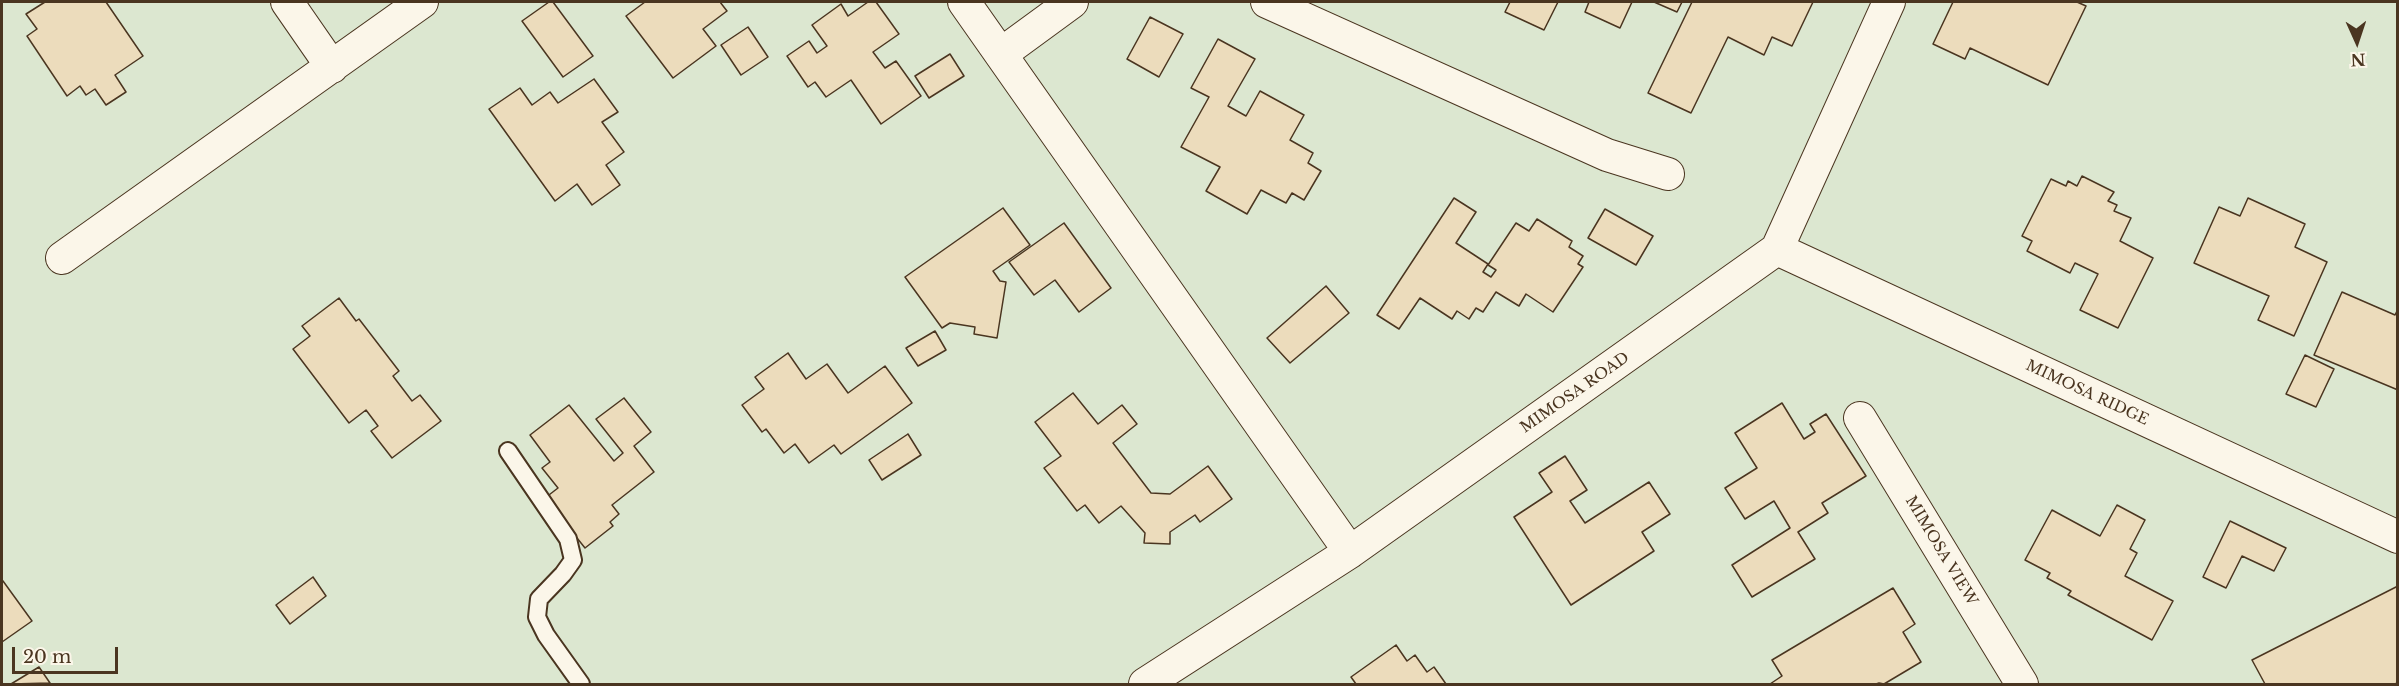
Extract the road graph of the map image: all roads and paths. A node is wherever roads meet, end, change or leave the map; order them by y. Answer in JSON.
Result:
{"nodes":[{"id":1,"x":287,"y":2,"type":"edge"},
{"id":2,"x":422,"y":2,"type":"edge"},
{"id":3,"x":964,"y":2,"type":"edge"},
{"id":4,"x":1072,"y":2,"type":"edge"},
{"id":5,"x":1267,"y":2,"type":"edge"},
{"id":6,"x":1889,"y":2,"type":"edge"},
{"id":7,"x":1001,"y":54,"type":"junction"},
{"id":8,"x":332,"y":67,"type":"junction"},
{"id":9,"x":1668,"y":174,"type":"dead end"},
{"id":10,"x":1777,"y":249,"type":"junction"},
{"id":11,"x":62,"y":258,"type":"dead end"},
{"id":12,"x":1860,"y":418,"type":"dead end"},
{"id":13,"x":508,"y":451,"type":"dead end"},
{"id":14,"x":2397,"y":537,"type":"edge"},
{"id":15,"x":1350,"y":552,"type":"junction"},
{"id":16,"x":581,"y":684,"type":"edge"},
{"id":17,"x":1145,"y":684,"type":"edge"},
{"id":18,"x":2022,"y":684,"type":"edge"}],
"edges":[{"from":1,"to":8,"type":"street"},
{"from":2,"to":8,"type":"street"},
{"from":3,"to":7,"type":"street"},
{"from":4,"to":7,"type":"street"},
{"from":5,"to":9,"type":"street"},
{"from":6,"to":10,"type":"street"},
{"from":7,"to":15,"type":"street"},
{"from":8,"to":11,"type":"street"},
{"from":10,"to":14,"type":"street","name":"MIMOSA RIDGE"},
{"from":10,"to":15,"type":"street","name":"MIMOSA ROAD"},
{"from":12,"to":18,"type":"street","name":"MIMOSA VIEW"},
{"from":13,"to":16,"type":"lane"},
{"from":15,"to":17,"type":"street","name":"MIMOSA ROAD"}]}
